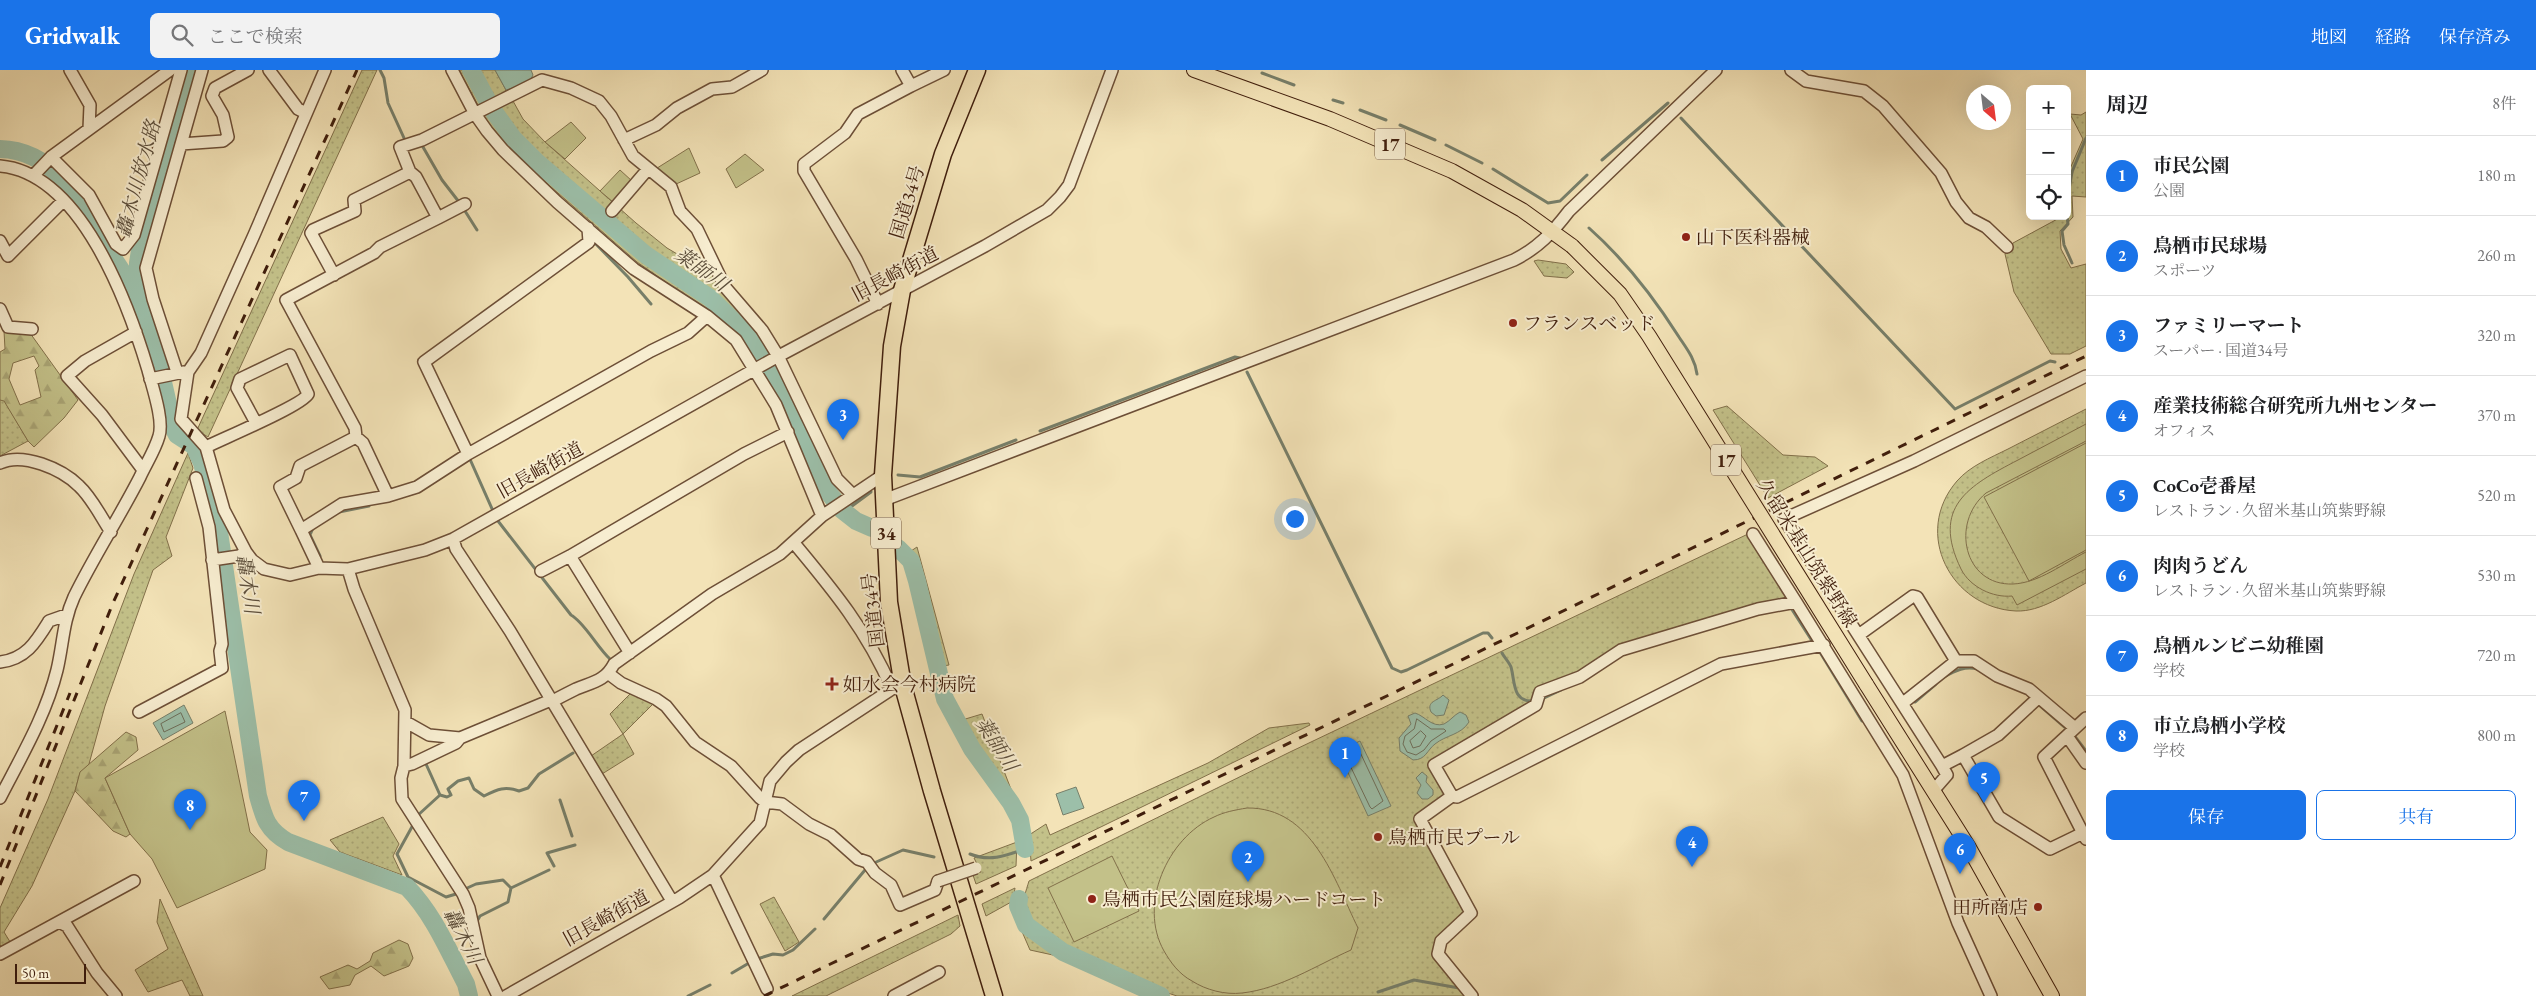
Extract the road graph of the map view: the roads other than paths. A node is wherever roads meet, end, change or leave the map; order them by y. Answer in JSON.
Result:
{"nodes":[{"id":1,"x":72,"y":70,"type":"edge"},
{"id":2,"x":170,"y":70,"type":"edge"},
{"id":3,"x":181,"y":70,"type":"edge"},
{"id":4,"x":202,"y":70,"type":"edge"},
{"id":5,"x":248,"y":70,"type":"edge"},
{"id":6,"x":270,"y":70,"type":"edge"},
{"id":7,"x":325,"y":70,"type":"edge"},
{"id":8,"x":452,"y":70,"type":"edge"},
{"id":9,"x":762,"y":70,"type":"edge"},
{"id":10,"x":902,"y":70,"type":"edge"},
{"id":11,"x":944,"y":70,"type":"edge"},
{"id":12,"x":977,"y":70,"type":"edge"},
{"id":13,"x":1112,"y":70,"type":"edge"},
{"id":14,"x":1194,"y":70,"type":"edge"},
{"id":15,"x":1716,"y":70,"type":"edge"},
{"id":16,"x":1791,"y":70,"type":"edge"},
{"id":17,"x":540,"y":75,"type":"edge"},
{"id":18,"x":910,"y":86,"type":"junction"},
{"id":19,"x":477,"y":112,"type":"junction"},
{"id":20,"x":306,"y":113,"type":"junction"},
{"id":21,"x":89,"y":129,"type":"junction"},
{"id":22,"x":624,"y":140,"type":"junction"},
{"id":23,"x":181,"y":144,"type":"junction"},
{"id":24,"x":51,"y":157,"type":"junction"},
{"id":25,"x":0,"y":166,"type":"edge"},
{"id":26,"x":648,"y":169,"type":"junction"},
{"id":27,"x":410,"y":172,"type":"junction"},
{"id":28,"x":35,"y":173,"type":"junction"},
{"id":29,"x":63,"y":201,"type":"junction"},
{"id":30,"x":465,"y":204,"type":"dead end"},
{"id":31,"x":612,"y":211,"type":"dead end"},
{"id":32,"x":438,"y":218,"type":"junction"},
{"id":33,"x":588,"y":228,"type":"junction"},
{"id":34,"x":1552,"y":233,"type":"junction"},
{"id":35,"x":0,"y":241,"type":"edge"},
{"id":36,"x":2007,"y":246,"type":"dead end"},
{"id":37,"x":334,"y":275,"type":"junction"},
{"id":38,"x":902,"y":290,"type":"junction"},
{"id":39,"x":878,"y":304,"type":"junction"},
{"id":40,"x":0,"y":309,"type":"edge"},
{"id":41,"x":707,"y":316,"type":"junction"},
{"id":42,"x":32,"y":329,"type":"dead end"},
{"id":43,"x":136,"y":332,"type":"junction"},
{"id":44,"x":776,"y":357,"type":"junction"},
{"id":45,"x":756,"y":369,"type":"junction"},
{"id":46,"x":179,"y":373,"type":"junction"},
{"id":47,"x":2086,"y":376,"type":"edge"},
{"id":48,"x":150,"y":379,"type":"junction"},
{"id":49,"x":256,"y":423,"type":"junction"},
{"id":50,"x":788,"y":432,"type":"junction"},
{"id":51,"x":356,"y":437,"type":"junction"},
{"id":52,"x":206,"y":447,"type":"junction"},
{"id":53,"x":468,"y":454,"type":"junction"},
{"id":54,"x":0,"y":464,"type":"edge"},
{"id":55,"x":143,"y":470,"type":"junction"},
{"id":56,"x":883,"y":475,"type":"junction"},
{"id":57,"x":196,"y":478,"type":"dead end"},
{"id":58,"x":854,"y":495,"type":"junction"},
{"id":59,"x":388,"y":496,"type":"junction"},
{"id":60,"x":884,"y":500,"type":"junction"},
{"id":61,"x":825,"y":514,"type":"junction"},
{"id":62,"x":301,"y":530,"type":"junction"},
{"id":63,"x":111,"y":532,"type":"junction"},
{"id":64,"x":1753,"y":534,"type":"dead end"},
{"id":65,"x":453,"y":539,"type":"junction"},
{"id":66,"x":794,"y":543,"type":"junction"},
{"id":67,"x":246,"y":552,"type":"junction"},
{"id":68,"x":570,"y":556,"type":"junction"},
{"id":69,"x":212,"y":560,"type":"junction"},
{"id":70,"x":320,"y":568,"type":"junction"},
{"id":71,"x":348,"y":569,"type":"junction"},
{"id":72,"x":540,"y":571,"type":"dead end"},
{"id":73,"x":1796,"y":602,"type":"junction"},
{"id":74,"x":66,"y":615,"type":"junction"},
{"id":75,"x":1860,"y":634,"type":"junction"},
{"id":76,"x":1824,"y":645,"type":"junction"},
{"id":77,"x":630,"y":653,"type":"junction"},
{"id":78,"x":1956,"y":661,"type":"junction"},
{"id":79,"x":0,"y":662,"type":"edge"},
{"id":80,"x":609,"y":674,"type":"junction"},
{"id":81,"x":898,"y":687,"type":"junction"},
{"id":82,"x":2035,"y":700,"type":"junction"},
{"id":83,"x":551,"y":701,"type":"junction"},
{"id":84,"x":1903,"y":703,"type":"junction"},
{"id":85,"x":139,"y":712,"type":"dead end"},
{"id":86,"x":2086,"y":718,"type":"edge"},
{"id":87,"x":406,"y":722,"type":"junction"},
{"id":88,"x":2071,"y":732,"type":"junction"},
{"id":89,"x":460,"y":738,"type":"junction"},
{"id":90,"x":1962,"y":755,"type":"junction"},
{"id":91,"x":2086,"y":763,"type":"edge"},
{"id":92,"x":404,"y":766,"type":"junction"},
{"id":93,"x":1942,"y":766,"type":"junction"},
{"id":94,"x":1922,"y":774,"type":"junction"},
{"id":95,"x":1906,"y":783,"type":"junction"},
{"id":96,"x":1933,"y":791,"type":"junction"},
{"id":97,"x":1452,"y":796,"type":"junction"},
{"id":98,"x":0,"y":798,"type":"edge"},
{"id":99,"x":765,"y":802,"type":"junction"},
{"id":100,"x":2084,"y":836,"type":"edge"},
{"id":101,"x":976,"y":868,"type":"dead end"},
{"id":102,"x":713,"y":875,"type":"junction"},
{"id":103,"x":134,"y":881,"type":"dead end"},
{"id":104,"x":672,"y":901,"type":"junction"},
{"id":105,"x":59,"y":922,"type":"junction"},
{"id":106,"x":0,"y":954,"type":"edge"},
{"id":107,"x":939,"y":972,"type":"dead end"},
{"id":108,"x":767,"y":989,"type":"dead end"},
{"id":109,"x":116,"y":996,"type":"edge"},
{"id":110,"x":498,"y":996,"type":"edge"},
{"id":111,"x":506,"y":996,"type":"edge"},
{"id":112,"x":894,"y":996,"type":"edge"},
{"id":113,"x":994,"y":996,"type":"edge"},
{"id":114,"x":1472,"y":996,"type":"edge"},
{"id":115,"x":1990,"y":996,"type":"edge"},
{"id":116,"x":2052,"y":996,"type":"edge"}],
"edges":[{"from":1,"to":21,"type":"street"},
{"from":2,"to":21,"type":"street"},
{"from":3,"to":24,"type":"street"},
{"from":4,"to":23,"type":"street"},
{"from":5,"to":23,"type":"street"},
{"from":6,"to":20,"type":"street"},
{"from":7,"to":20,"type":"street"},
{"from":8,"to":19,"type":"street"},
{"from":9,"to":22,"type":"street"},
{"from":10,"to":18,"type":"street"},
{"from":11,"to":18,"type":"street"},
{"from":12,"to":38,"type":"highway","name":"国道34号","number":"34"},
{"from":13,"to":38,"type":"street","name":"旧長崎街道"},
{"from":14,"to":34,"type":"main road","name":"久留米基山筑紫野線","number":"17"},
{"from":15,"to":34,"type":"street"},
{"from":16,"to":36,"type":"street"},
{"from":17,"to":19,"type":"street"},
{"from":17,"to":22,"type":"street"},
{"from":18,"to":39,"type":"street"},
{"from":19,"to":27,"type":"street"},
{"from":19,"to":33,"type":"street"},
{"from":20,"to":46,"type":"street"},
{"from":21,"to":24,"type":"street"},
{"from":22,"to":26,"type":"street"},
{"from":23,"to":46,"type":"street"},
{"from":24,"to":28,"type":"street"},
{"from":25,"to":28,"type":"street"},
{"from":26,"to":31,"type":"street"},
{"from":26,"to":44,"type":"street"},
{"from":27,"to":32,"type":"street"},
{"from":27,"to":37,"type":"street"},
{"from":28,"to":29,"type":"street"},
{"from":29,"to":35,"type":"street"},
{"from":29,"to":43,"type":"street"},
{"from":30,"to":32,"type":"street"},
{"from":32,"to":37,"type":"street"},
{"from":33,"to":41,"type":"street"},
{"from":33,"to":53,"type":"street"},
{"from":34,"to":60,"type":"street"},
{"from":34,"to":94,"type":"main road","name":"久留米基山筑紫野線","number":"17","bridge":true},
{"from":37,"to":51,"type":"street"},
{"from":38,"to":39,"type":"street","name":"旧長崎街道"},
{"from":38,"to":56,"type":"highway","name":"国道34号","number":"34"},
{"from":39,"to":44,"type":"street","name":"旧長崎街道"},
{"from":40,"to":42,"type":"street"},
{"from":41,"to":45,"type":"street"},
{"from":41,"to":53,"type":"street"},
{"from":43,"to":48,"type":"street"},
{"from":43,"to":55,"type":"street"},
{"from":44,"to":45,"type":"street","name":"旧長崎街道"},
{"from":44,"to":58,"type":"street"},
{"from":45,"to":50,"type":"street"},
{"from":45,"to":65,"type":"street","name":"旧長崎街道"},
{"from":46,"to":48,"type":"street"},
{"from":46,"to":52,"type":"street"},
{"from":47,"to":75,"type":"street"},
{"from":48,"to":55,"type":"street"},
{"from":49,"to":49,"type":"street"},
{"from":49,"to":52,"type":"street"},
{"from":50,"to":61,"type":"street"},
{"from":50,"to":68,"type":"street"},
{"from":51,"to":59,"type":"street"},
{"from":51,"to":62,"type":"street"},
{"from":52,"to":67,"type":"street"},
{"from":53,"to":59,"type":"street"},
{"from":54,"to":63,"type":"street"},
{"from":55,"to":63,"type":"street"},
{"from":56,"to":58,"type":"street"},
{"from":56,"to":60,"type":"highway","name":"国道34号","number":"34"},
{"from":57,"to":69,"type":"street"},
{"from":58,"to":61,"type":"street"},
{"from":59,"to":62,"type":"street"},
{"from":60,"to":81,"type":"highway","name":"国道34号","number":"34"},
{"from":61,"to":66,"type":"street"},
{"from":62,"to":70,"type":"street"},
{"from":63,"to":74,"type":"street"},
{"from":64,"to":73,"type":"street"},
{"from":65,"to":71,"type":"street"},
{"from":65,"to":83,"type":"street","name":"旧長崎街道"},
{"from":66,"to":77,"type":"street"},
{"from":66,"to":81,"type":"street"},
{"from":67,"to":69,"type":"street"},
{"from":67,"to":70,"type":"street"},
{"from":68,"to":72,"type":"street"},
{"from":68,"to":77,"type":"street"},
{"from":69,"to":85,"type":"street"},
{"from":70,"to":71,"type":"street"},
{"from":71,"to":87,"type":"street"},
{"from":73,"to":76,"type":"street"},
{"from":73,"to":97,"type":"street"},
{"from":74,"to":79,"type":"street"},
{"from":74,"to":98,"type":"street"},
{"from":75,"to":78,"type":"street"},
{"from":75,"to":84,"type":"street"},
{"from":76,"to":95,"type":"street"},
{"from":76,"to":97,"type":"street"},
{"from":77,"to":80,"type":"street"},
{"from":78,"to":82,"type":"street"},
{"from":78,"to":84,"type":"street"},
{"from":80,"to":83,"type":"street"},
{"from":80,"to":99,"type":"street"},
{"from":81,"to":99,"type":"street"},
{"from":81,"to":113,"type":"highway","name":"国道34号","number":"34"},
{"from":82,"to":88,"type":"street"},
{"from":82,"to":90,"type":"street"},
{"from":83,"to":89,"type":"street"},
{"from":83,"to":104,"type":"street","name":"旧長崎街道"},
{"from":84,"to":93,"type":"street"},
{"from":86,"to":88,"type":"street"},
{"from":87,"to":89,"type":"street"},
{"from":87,"to":92,"type":"street"},
{"from":88,"to":91,"type":"street"},
{"from":88,"to":100,"type":"street"},
{"from":89,"to":92,"type":"street"},
{"from":90,"to":93,"type":"street"},
{"from":90,"to":100,"type":"street"},
{"from":92,"to":110,"type":"street"},
{"from":93,"to":96,"type":"street"},
{"from":94,"to":95,"type":"street"},
{"from":94,"to":96,"type":"main road","name":"久留米基山筑紫野線","number":"17"},
{"from":95,"to":115,"type":"street"},
{"from":96,"to":116,"type":"main road","name":"久留米基山筑紫野線","number":"17"},
{"from":97,"to":114,"type":"street"},
{"from":99,"to":101,"type":"street","bridge":true},
{"from":99,"to":102,"type":"street"},
{"from":102,"to":104,"type":"street"},
{"from":102,"to":108,"type":"street"},
{"from":103,"to":105,"type":"street"},
{"from":104,"to":111,"type":"street","name":"旧長崎街道"},
{"from":105,"to":106,"type":"street"},
{"from":105,"to":109,"type":"street"},
{"from":107,"to":112,"type":"street"}]}
